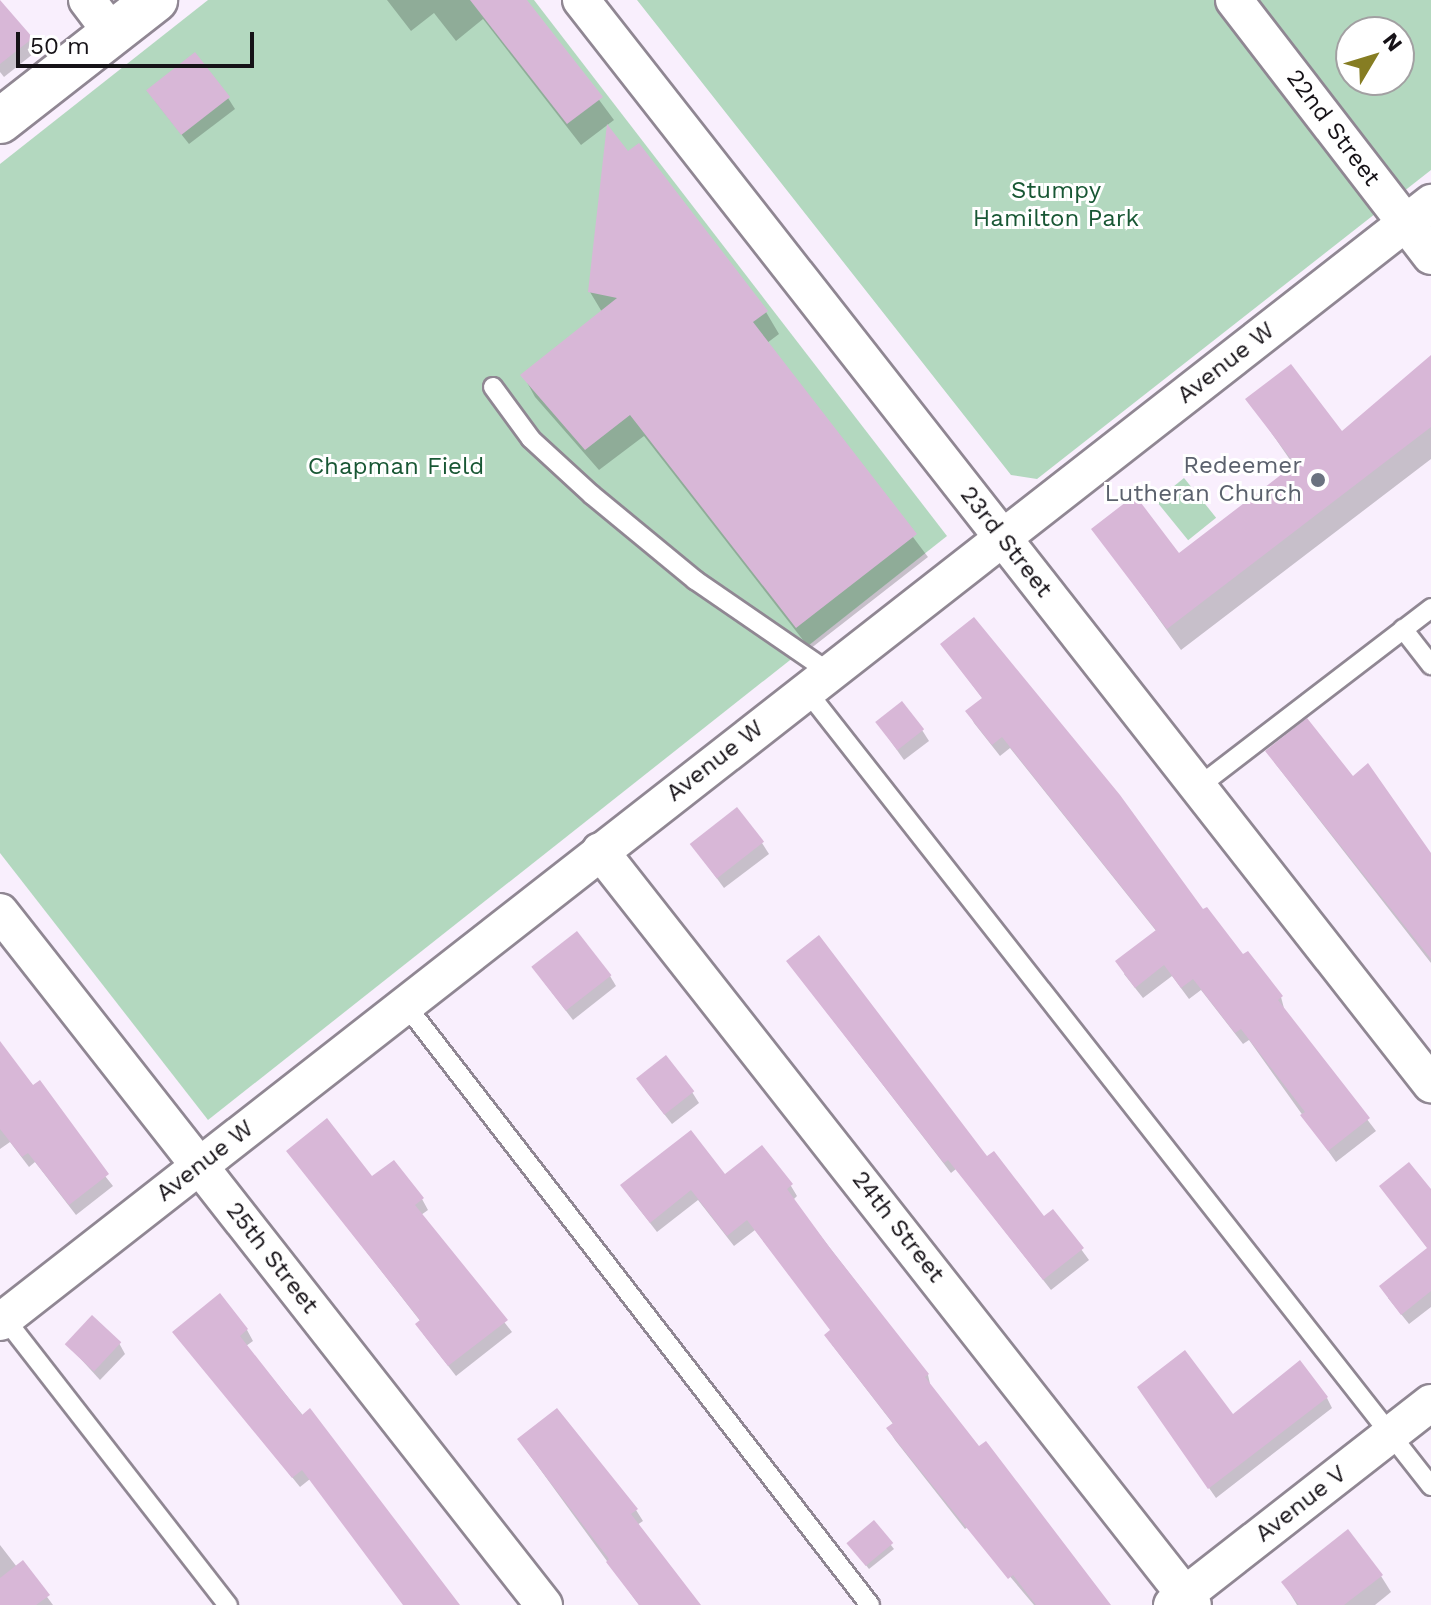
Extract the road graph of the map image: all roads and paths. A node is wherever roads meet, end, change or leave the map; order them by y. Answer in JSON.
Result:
{"nodes":[{"id":1,"x":155,"y":0,"type":"edge"},
{"id":2,"x":581,"y":0,"type":"edge"},
{"id":3,"x":1234,"y":0,"type":"edge"},
{"id":4,"x":100,"y":17,"type":"edge"},
{"id":5,"x":0,"y":121,"type":"edge"},
{"id":6,"x":1418,"y":213,"type":"edge"},
{"id":7,"x":1431,"y":256,"type":"edge"},
{"id":8,"x":493,"y":387,"type":"dead end"},
{"id":9,"x":1002,"y":537,"type":"junction"},
{"id":10,"x":1431,"y":608,"type":"edge"},
{"id":11,"x":1403,"y":629,"type":"junction"},
{"id":12,"x":1431,"y":665,"type":"edge"},
{"id":13,"x":817,"y":681,"type":"junction"},
{"id":14,"x":1198,"y":787,"type":"junction"},
{"id":15,"x":600,"y":851,"type":"junction"},
{"id":16,"x":0,"y":912,"type":"edge"},
{"id":17,"x":405,"y":1004,"type":"junction"},
{"id":18,"x":1431,"y":1084,"type":"edge"},
{"id":19,"x":199,"y":1165,"type":"junction"},
{"id":20,"x":1,"y":1317,"type":"edge"},
{"id":21,"x":1431,"y":1403,"type":"edge"},
{"id":22,"x":1392,"y":1434,"type":"junction"},
{"id":23,"x":1431,"y":1486,"type":"edge"},
{"id":24,"x":1183,"y":1602,"type":"edge"},
{"id":25,"x":228,"y":1605,"type":"edge"},
{"id":26,"x":544,"y":1605,"type":"edge"},
{"id":27,"x":870,"y":1605,"type":"edge"}],
"edges":[{"from":1,"to":4,"type":"street"},
{"from":2,"to":9,"type":"street","name":"23rd Street"},
{"from":3,"to":6,"type":"street","name":"22nd Street"},
{"from":4,"to":5,"type":"street"},
{"from":6,"to":7,"type":"street","name":"22nd Street"},
{"from":6,"to":9,"type":"street","name":"Avenue W"},
{"from":8,"to":13,"type":"lane"},
{"from":9,"to":13,"type":"street","name":"Avenue W"},
{"from":9,"to":14,"type":"street","name":"23rd Street"},
{"from":10,"to":11,"type":"lane"},
{"from":11,"to":12,"type":"lane"},
{"from":11,"to":14,"type":"lane"},
{"from":13,"to":15,"type":"street","name":"Avenue W"},
{"from":13,"to":22,"type":"lane"},
{"from":14,"to":18,"type":"street","name":"23rd Street"},
{"from":15,"to":17,"type":"street","name":"Avenue W"},
{"from":15,"to":24,"type":"street","name":"24th Street"},
{"from":16,"to":19,"type":"street","name":"25th Street"},
{"from":17,"to":19,"type":"street","name":"Avenue W"},
{"from":17,"to":27,"type":"lane"},
{"from":19,"to":20,"type":"street","name":"Avenue W"},
{"from":19,"to":26,"type":"street","name":"25th Street"},
{"from":20,"to":25,"type":"lane"},
{"from":21,"to":22,"type":"street","name":"Avenue V"},
{"from":22,"to":23,"type":"lane"},
{"from":22,"to":24,"type":"street","name":"Avenue V"}]}
